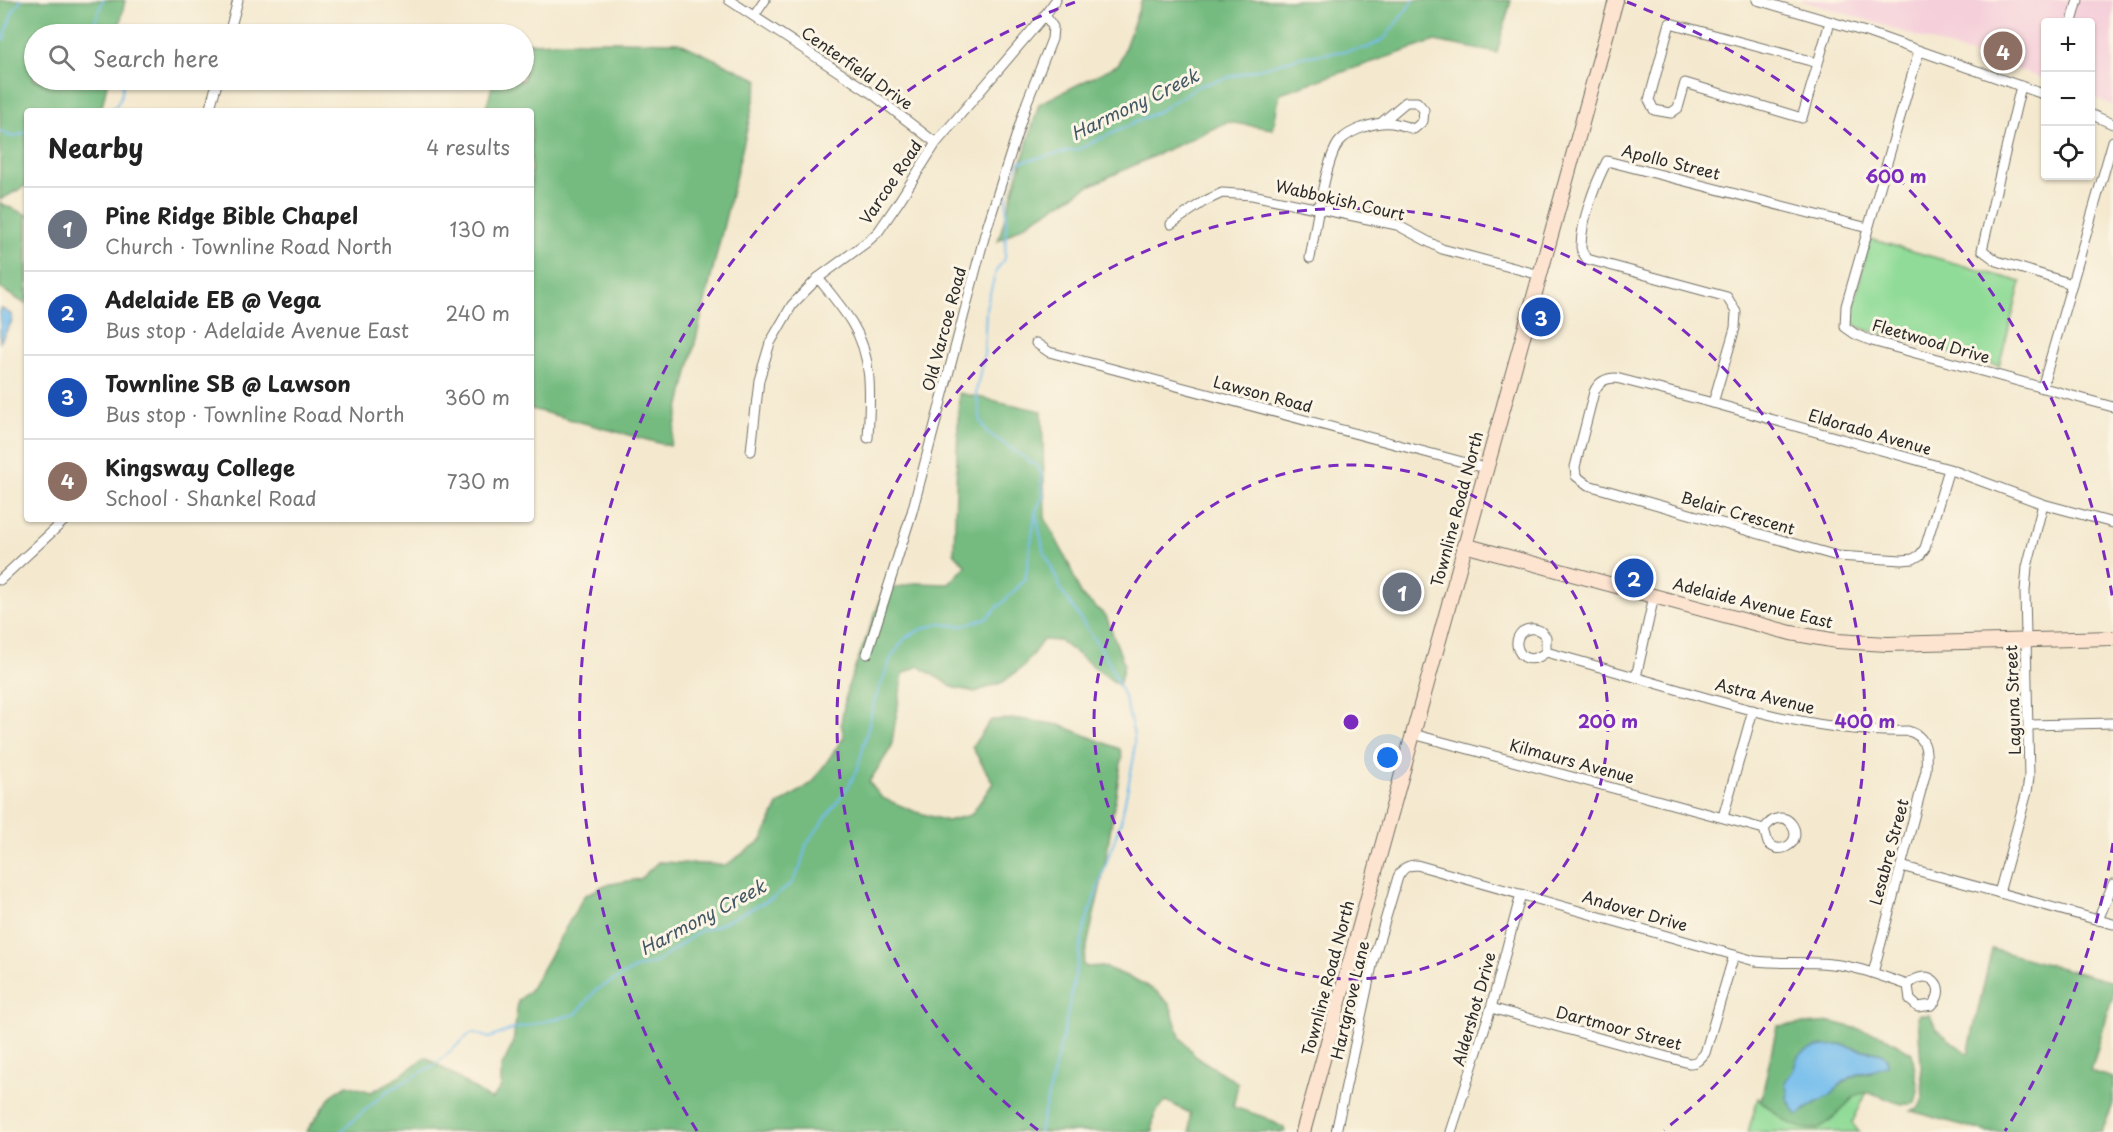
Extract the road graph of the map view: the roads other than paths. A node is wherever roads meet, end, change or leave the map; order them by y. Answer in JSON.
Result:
{"nodes":[{"id":1,"x":238,"y":0,"type":"edge"},
{"id":2,"x":729,"y":0,"type":"edge"},
{"id":3,"x":765,"y":0,"type":"edge"},
{"id":4,"x":1056,"y":0,"type":"edge"},
{"id":5,"x":1616,"y":0,"type":"edge"},
{"id":6,"x":1757,"y":0,"type":"edge"},
{"id":7,"x":2079,"y":0,"type":"edge"},
{"id":8,"x":1045,"y":15,"type":"junction"},
{"id":9,"x":754,"y":16,"type":"junction"},
{"id":10,"x":2073,"y":18,"type":"edge"},
{"id":11,"x":1830,"y":22,"type":"junction"},
{"id":12,"x":232,"y":24,"type":"edge"},
{"id":13,"x":1919,"y":51,"type":"junction"},
{"id":14,"x":1818,"y":63,"type":"junction"},
{"id":15,"x":2021,"y":86,"type":"junction"},
{"id":16,"x":215,"y":90,"type":"edge"},
{"id":17,"x":2041,"y":92,"type":"edge"},
{"id":18,"x":210,"y":108,"type":"edge"},
{"id":19,"x":2095,"y":116,"type":"edge"},
{"id":20,"x":1381,"y":123,"type":"dead end"},
{"id":21,"x":2113,"y":124,"type":"edge"},
{"id":22,"x":2113,"y":141,"type":"edge"},
{"id":23,"x":936,"y":143,"type":"junction"},
{"id":24,"x":1320,"y":208,"type":"junction"},
{"id":25,"x":1171,"y":224,"type":"dead end"},
{"id":26,"x":1868,"y":228,"type":"junction"},
{"id":27,"x":1310,"y":258,"type":"dead end"},
{"id":28,"x":1540,"y":275,"type":"junction"},
{"id":29,"x":818,"y":278,"type":"junction"},
{"id":30,"x":2072,"y":284,"type":"junction"},
{"id":31,"x":1036,"y":343,"type":"dead end"},
{"id":32,"x":1616,"y":378,"type":"joint"},
{"id":33,"x":2042,"y":388,"type":"junction"},
{"id":34,"x":1713,"y":403,"type":"junction"},
{"id":35,"x":2113,"y":407,"type":"edge"},
{"id":36,"x":868,"y":438,"type":"dead end"},
{"id":37,"x":751,"y":451,"type":"dead end"},
{"id":38,"x":1485,"y":468,"type":"junction"},
{"id":39,"x":1949,"y":470,"type":"junction"},
{"id":40,"x":2043,"y":504,"type":"junction"},
{"id":41,"x":63,"y":522,"type":"edge"},
{"id":42,"x":2113,"y":523,"type":"edge"},
{"id":43,"x":1464,"y":545,"type":"junction"},
{"id":44,"x":0,"y":580,"type":"edge"},
{"id":45,"x":1654,"y":596,"type":"junction"},
{"id":46,"x":2113,"y":638,"type":"edge"},
{"id":47,"x":2026,"y":640,"type":"junction"},
{"id":48,"x":1546,"y":652,"type":"dead end"},
{"id":49,"x":867,"y":654,"type":"dead end"},
{"id":50,"x":1636,"y":677,"type":"junction"},
{"id":51,"x":1753,"y":710,"type":"junction"},
{"id":52,"x":2113,"y":723,"type":"edge"},
{"id":53,"x":2029,"y":725,"type":"junction"},
{"id":54,"x":1413,"y":734,"type":"junction"},
{"id":55,"x":1922,"y":738,"type":"joint"},
{"id":56,"x":1723,"y":817,"type":"junction"},
{"id":57,"x":1764,"y":829,"type":"dead end"},
{"id":58,"x":1901,"y":866,"type":"junction"},
{"id":59,"x":1398,"y":877,"type":"joint"},
{"id":60,"x":2113,"y":884,"type":"edge"},
{"id":61,"x":2000,"y":893,"type":"junction"},
{"id":62,"x":1521,"y":894,"type":"junction"},
{"id":63,"x":2098,"y":920,"type":"junction"},
{"id":64,"x":2113,"y":924,"type":"edge"},
{"id":65,"x":1734,"y":955,"type":"junction"},
{"id":66,"x":1873,"y":973,"type":"junction"},
{"id":67,"x":1908,"y":985,"type":"dead end"},
{"id":68,"x":1491,"y":1008,"type":"junction"},
{"id":69,"x":1303,"y":1132,"type":"edge"},
{"id":70,"x":1336,"y":1132,"type":"edge"},
{"id":71,"x":1451,"y":1132,"type":"edge"}],
"edges":[{"from":1,"to":12,"type":"street"},
{"from":2,"to":9,"type":"street","name":"Centerfield Drive"},
{"from":3,"to":9,"type":"street"},
{"from":4,"to":8,"type":"street","name":"Varcoe Road"},
{"from":5,"to":28,"type":"main road","name":"Townline Road North"},
{"from":6,"to":11,"type":"street"},
{"from":7,"to":10,"type":"street"},
{"from":8,"to":23,"type":"street","name":"Varcoe Road"},
{"from":8,"to":49,"type":"street","name":"Old Varcoe Road"},
{"from":9,"to":23,"type":"street","name":"Centerfield Drive"},
{"from":11,"to":13,"type":"street"},
{"from":11,"to":14,"type":"street"},
{"from":13,"to":15,"type":"street"},
{"from":13,"to":26,"type":"street","name":"Fleetwood Drive"},
{"from":14,"to":14,"type":"street"},
{"from":15,"to":17,"type":"street"},
{"from":15,"to":30,"type":"street"},
{"from":16,"to":18,"type":"street"},
{"from":19,"to":21,"type":"street"},
{"from":20,"to":24,"type":"street"},
{"from":22,"to":30,"type":"street"},
{"from":23,"to":29,"type":"street","name":"Varcoe Road"},
{"from":24,"to":25,"type":"street","name":"Wabbokish Court"},
{"from":24,"to":27,"type":"street"},
{"from":24,"to":28,"type":"street","name":"Wabbokish Court"},
{"from":26,"to":33,"type":"street","name":"Fleetwood Drive"},
{"from":26,"to":34,"type":"street","name":"Apollo Street"},
{"from":28,"to":38,"type":"main road","name":"Townline Road North"},
{"from":29,"to":36,"type":"street"},
{"from":29,"to":37,"type":"street","name":"Varcoe Road"},
{"from":30,"to":33,"type":"street"},
{"from":31,"to":38,"type":"street","name":"Lawson Road"},
{"from":32,"to":34,"type":"street","name":"Eldorado Avenue"},
{"from":32,"to":39,"type":"street","name":"Belair Crescent"},
{"from":33,"to":35,"type":"street","name":"Fleetwood Drive"},
{"from":34,"to":39,"type":"street","name":"Eldorado Avenue"},
{"from":38,"to":43,"type":"main road","name":"Townline Road North"},
{"from":39,"to":40,"type":"street","name":"Eldorado Avenue"},
{"from":40,"to":42,"type":"street","name":"Eldorado Avenue"},
{"from":40,"to":47,"type":"street","name":"Laguna Street"},
{"from":41,"to":44,"type":"street"},
{"from":43,"to":45,"type":"main road","name":"Adelaide Avenue East"},
{"from":43,"to":54,"type":"main road","name":"Townline Road North"},
{"from":45,"to":47,"type":"main road","name":"Adelaide Avenue East"},
{"from":45,"to":50,"type":"street"},
{"from":46,"to":47,"type":"main road","name":"Adelaide Avenue East"},
{"from":47,"to":53,"type":"street","name":"Laguna Street"},
{"from":48,"to":50,"type":"street","name":"Astra Avenue"},
{"from":50,"to":51,"type":"street","name":"Astra Avenue"},
{"from":51,"to":55,"type":"street","name":"Astra Avenue"},
{"from":51,"to":56,"type":"street"},
{"from":52,"to":53,"type":"street"},
{"from":53,"to":61,"type":"street","name":"Laguna Street"},
{"from":54,"to":56,"type":"street","name":"Kilmaurs Avenue"},
{"from":54,"to":69,"type":"main road","name":"Townline Road North"},
{"from":55,"to":58,"type":"street","name":"Lesabre Street"},
{"from":56,"to":57,"type":"street","name":"Kilmaurs Avenue"},
{"from":58,"to":61,"type":"street"},
{"from":58,"to":66,"type":"street","name":"Lesabre Street"},
{"from":59,"to":62,"type":"street","name":"Andover Drive"},
{"from":59,"to":70,"type":"street","name":"Hartgrove Lane"},
{"from":60,"to":63,"type":"street"},
{"from":61,"to":63,"type":"street"},
{"from":62,"to":65,"type":"street","name":"Andover Drive"},
{"from":62,"to":68,"type":"street","name":"Aldershot Drive"},
{"from":63,"to":64,"type":"street"},
{"from":65,"to":66,"type":"street","name":"Andover Drive"},
{"from":65,"to":68,"type":"street","name":"Dartmoor Street"},
{"from":66,"to":67,"type":"street","name":"Andover Drive"},
{"from":68,"to":71,"type":"street","name":"Aldershot Drive"}]}
